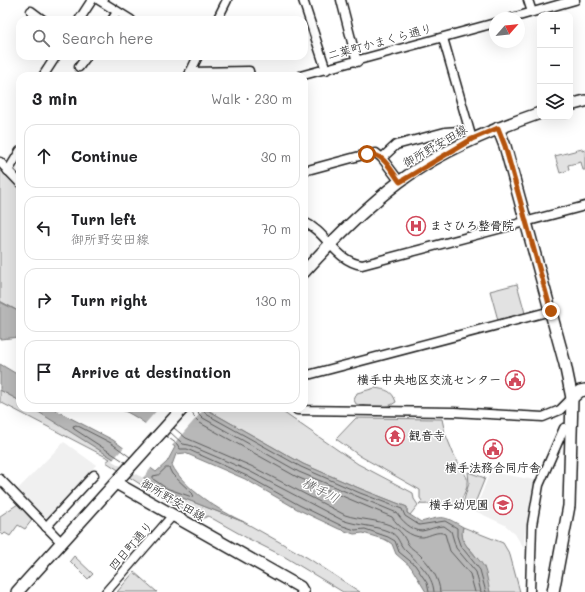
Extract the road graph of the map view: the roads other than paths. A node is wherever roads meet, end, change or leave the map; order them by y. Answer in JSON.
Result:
{"nodes":[{"id":1,"x":92,"y":0,"type":"edge"},
{"id":2,"x":99,"y":0,"type":"edge"},
{"id":3,"x":227,"y":0,"type":"edge"},
{"id":4,"x":303,"y":0,"type":"edge"},
{"id":5,"x":341,"y":0,"type":"edge"},
{"id":6,"x":528,"y":0,"type":"edge"},
{"id":7,"x":575,"y":0,"type":"edge"},
{"id":8,"x":31,"y":11,"type":"dead end"},
{"id":9,"x":117,"y":12,"type":"junction"},
{"id":10,"x":532,"y":12,"type":"junction"},
{"id":11,"x":525,"y":14,"type":"edge"},
{"id":12,"x":38,"y":16,"type":"edge"},
{"id":13,"x":82,"y":16,"type":"edge"},
{"id":14,"x":114,"y":16,"type":"edge"},
{"id":15,"x":124,"y":16,"type":"edge"},
{"id":16,"x":218,"y":16,"type":"edge"},
{"id":17,"x":489,"y":25,"type":"edge"},
{"id":18,"x":443,"y":38,"type":"junction"},
{"id":19,"x":53,"y":60,"type":"edge"},
{"id":20,"x":84,"y":60,"type":"edge"},
{"id":21,"x":196,"y":60,"type":"edge"},
{"id":22,"x":357,"y":62,"type":"junction"},
{"id":23,"x":80,"y":67,"type":"dead end"},
{"id":24,"x":326,"y":70,"type":"junction"},
{"id":25,"x":46,"y":72,"type":"edge"},
{"id":26,"x":190,"y":72,"type":"edge"},
{"id":27,"x":308,"y":74,"type":"edge"},
{"id":28,"x":585,"y":101,"type":"edge"},
{"id":29,"x":573,"y":104,"type":"edge"},
{"id":30,"x":537,"y":114,"type":"edge"},
{"id":31,"x":498,"y":128,"type":"junction"},
{"id":32,"x":458,"y":131,"type":"dead end"},
{"id":33,"x":472,"y":139,"type":"junction"},
{"id":34,"x":16,"y":158,"type":"edge"},
{"id":35,"x":382,"y":158,"type":"junction"},
{"id":36,"x":0,"y":162,"type":"edge"},
{"id":37,"x":308,"y":170,"type":"edge"},
{"id":38,"x":8,"y":171,"type":"junction"},
{"id":39,"x":16,"y":178,"type":"edge"},
{"id":40,"x":400,"y":182,"type":"junction"},
{"id":41,"x":585,"y":206,"type":"edge"},
{"id":42,"x":526,"y":221,"type":"junction"},
{"id":43,"x":308,"y":224,"type":"edge"},
{"id":44,"x":330,"y":244,"type":"junction"},
{"id":45,"x":308,"y":268,"type":"edge"},
{"id":46,"x":551,"y":311,"type":"junction"},
{"id":47,"x":308,"y":375,"type":"edge"},
{"id":48,"x":585,"y":390,"type":"edge"},
{"id":49,"x":572,"y":398,"type":"junction"},
{"id":50,"x":308,"y":410,"type":"edge"},
{"id":51,"x":179,"y":412,"type":"edge"},
{"id":52,"x":564,"y":428,"type":"dead end"},
{"id":53,"x":94,"y":475,"type":"dead end"},
{"id":54,"x":0,"y":479,"type":"edge"},
{"id":55,"x":116,"y":483,"type":"junction"},
{"id":56,"x":174,"y":515,"type":"junction"},
{"id":57,"x":46,"y":527,"type":"junction"},
{"id":58,"x":62,"y":543,"type":"junction"},
{"id":59,"x":17,"y":592,"type":"edge"},
{"id":60,"x":106,"y":592,"type":"edge"},
{"id":61,"x":303,"y":592,"type":"edge"},
{"id":62,"x":530,"y":592,"type":"edge"},
{"id":63,"x":554,"y":592,"type":"edge"}],
"edges":[{"from":1,"to":13,"type":"street"},
{"from":2,"to":9,"type":"street"},
{"from":3,"to":16,"type":"street"},
{"from":4,"to":24,"type":"street"},
{"from":5,"to":22,"type":"street"},
{"from":6,"to":10,"type":"street"},
{"from":7,"to":10,"type":"street"},
{"from":8,"to":12,"type":"street"},
{"from":9,"to":14,"type":"street"},
{"from":9,"to":15,"type":"street"},
{"from":10,"to":11,"type":"street"},
{"from":17,"to":18,"type":"street","name":"二葉町かまくら通り"},
{"from":18,"to":22,"type":"street","name":"二葉町かまくら通り"},
{"from":18,"to":33,"type":"street"},
{"from":19,"to":25,"type":"street"},
{"from":20,"to":23,"type":"street"},
{"from":21,"to":26,"type":"street"},
{"from":22,"to":24,"type":"street","name":"二葉町かまくら通り"},
{"from":24,"to":27,"type":"street","name":"二葉町かまくら通り"},
{"from":28,"to":29,"type":"street"},
{"from":30,"to":31,"type":"street","name":"御所野安田線"},
{"from":31,"to":33,"type":"street","name":"御所野安田線"},
{"from":31,"to":42,"type":"street"},
{"from":32,"to":35,"type":"street"},
{"from":33,"to":40,"type":"street","name":"御所野安田線"},
{"from":34,"to":38,"type":"street"},
{"from":35,"to":37,"type":"street"},
{"from":35,"to":40,"type":"street"},
{"from":36,"to":38,"type":"street"},
{"from":38,"to":39,"type":"street"},
{"from":40,"to":44,"type":"street","name":"御所野安田線"},
{"from":41,"to":42,"type":"street"},
{"from":42,"to":44,"type":"street"},
{"from":42,"to":46,"type":"street"},
{"from":43,"to":44,"type":"street"},
{"from":44,"to":45,"type":"street","name":"御所野安田線"},
{"from":46,"to":47,"type":"street"},
{"from":46,"to":49,"type":"street"},
{"from":48,"to":49,"type":"street"},
{"from":49,"to":50,"type":"street"},
{"from":49,"to":63,"type":"street"},
{"from":51,"to":55,"type":"street","name":"御所野安田線"},
{"from":52,"to":62,"type":"street"},
{"from":53,"to":57,"type":"street"},
{"from":54,"to":57,"type":"street"},
{"from":55,"to":56,"type":"street","name":"御所野安田線"},
{"from":55,"to":58,"type":"street"},
{"from":56,"to":60,"type":"street","name":"四日町通り"},
{"from":56,"to":61,"type":"street","name":"御所野安田線"},
{"from":57,"to":58,"type":"street"},
{"from":58,"to":59,"type":"street"}]}
